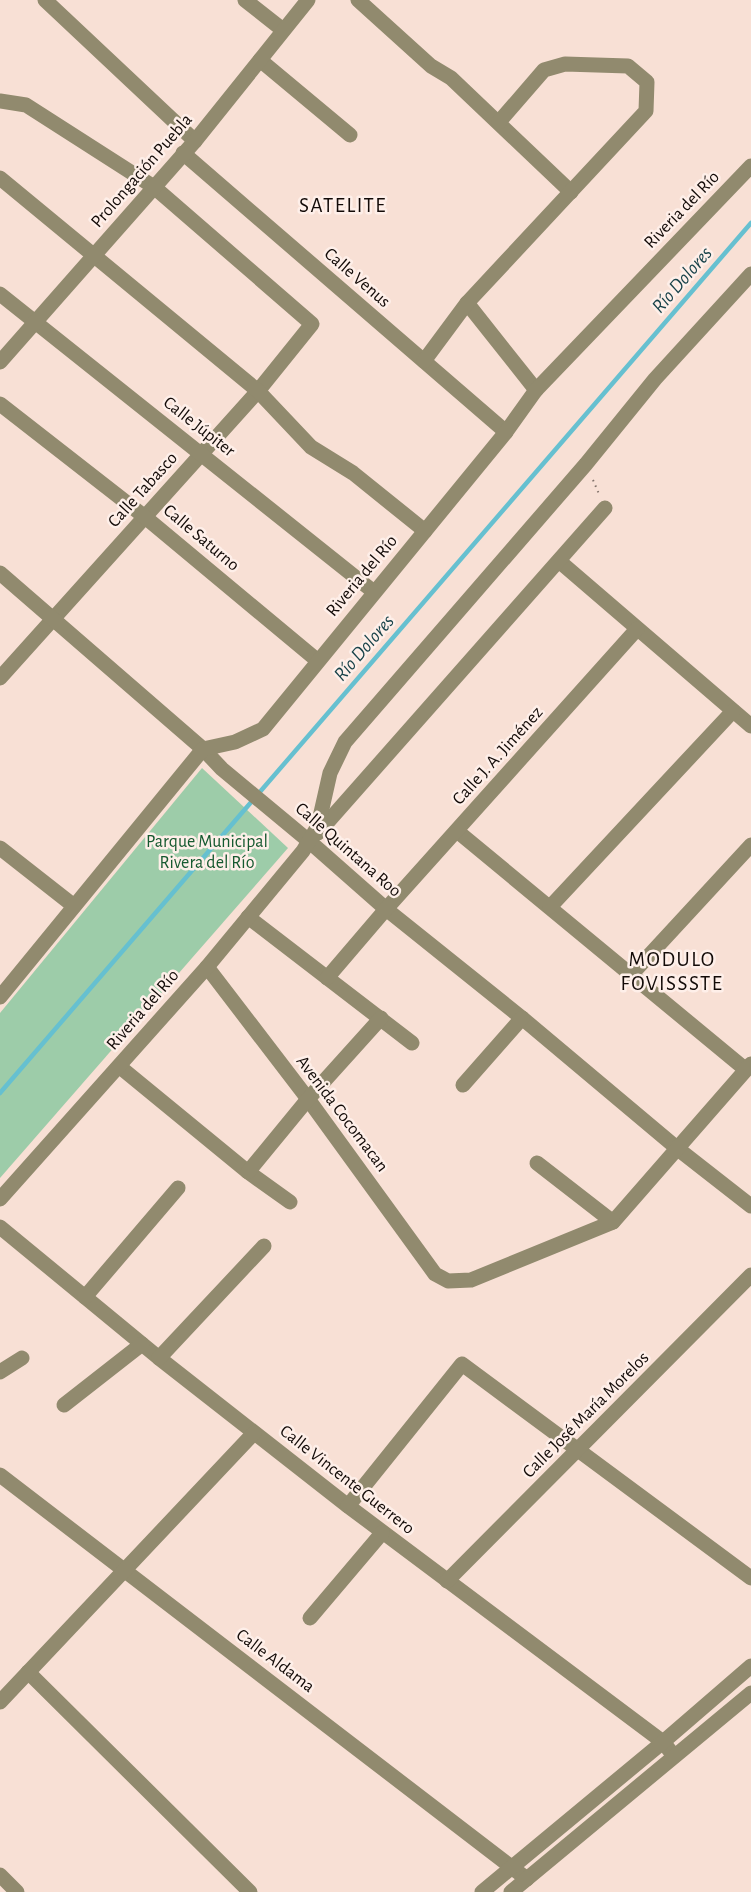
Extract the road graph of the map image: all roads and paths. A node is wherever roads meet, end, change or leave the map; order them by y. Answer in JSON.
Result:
{"nodes":[{"id":1,"x":45,"y":0,"type":"edge"},
{"id":2,"x":245,"y":0,"type":"edge"},
{"id":3,"x":308,"y":0,"type":"edge"},
{"id":4,"x":361,"y":1,"type":"edge"},
{"id":5,"x":283,"y":30,"type":"junction"},
{"id":6,"x":260,"y":60,"type":"junction"},
{"id":7,"x":0,"y":101,"type":"edge"},
{"id":8,"x":499,"y":122,"type":"junction"},
{"id":9,"x":350,"y":135,"type":"dead end"},
{"id":10,"x":195,"y":141,"type":"junction"},
{"id":11,"x":183,"y":153,"type":"junction"},
{"id":12,"x":751,"y":166,"type":"edge"},
{"id":13,"x":0,"y":178,"type":"edge"},
{"id":14,"x":154,"y":187,"type":"junction"},
{"id":15,"x":571,"y":192,"type":"junction"},
{"id":16,"x":94,"y":255,"type":"junction"},
{"id":17,"x":751,"y":274,"type":"edge"},
{"id":18,"x":0,"y":294,"type":"edge"},
{"id":19,"x":467,"y":303,"type":"junction"},
{"id":20,"x":35,"y":323,"type":"junction"},
{"id":21,"x":424,"y":361,"type":"junction"},
{"id":22,"x":0,"y":363,"type":"edge"},
{"id":23,"x":536,"y":390,"type":"junction"},
{"id":24,"x":258,"y":391,"type":"junction"},
{"id":25,"x":0,"y":404,"type":"edge"},
{"id":26,"x":506,"y":432,"type":"junction"},
{"id":27,"x":202,"y":453,"type":"junction"},
{"id":28,"x":586,"y":464,"type":"junction"},
{"id":29,"x":605,"y":508,"type":"joint"},
{"id":30,"x":145,"y":517,"type":"junction"},
{"id":31,"x":425,"y":531,"type":"junction"},
{"id":32,"x":559,"y":561,"type":"junction"},
{"id":33,"x":0,"y":573,"type":"edge"},
{"id":34,"x":374,"y":592,"type":"junction"},
{"id":35,"x":54,"y":620,"type":"junction"},
{"id":36,"x":637,"y":629,"type":"junction"},
{"id":37,"x":318,"y":661,"type":"junction"},
{"id":38,"x":0,"y":678,"type":"edge"},
{"id":39,"x":733,"y":711,"type":"junction"},
{"id":40,"x":751,"y":726,"type":"edge"},
{"id":41,"x":203,"y":749,"type":"junction"},
{"id":42,"x":457,"y":831,"type":"junction"},
{"id":43,"x":310,"y":842,"type":"junction"},
{"id":44,"x":751,"y":845,"type":"edge"},
{"id":45,"x":0,"y":848,"type":"edge"},
{"id":46,"x":74,"y":906,"type":"junction"},
{"id":47,"x":550,"y":907,"type":"junction"},
{"id":48,"x":386,"y":909,"type":"junction"},
{"id":49,"x":248,"y":917,"type":"junction"},
{"id":50,"x":207,"y":967,"type":"junction"},
{"id":51,"x":631,"y":975,"type":"junction"},
{"id":52,"x":327,"y":978,"type":"junction"},
{"id":53,"x":3,"y":987,"type":"edge"},
{"id":54,"x":381,"y":1018,"type":"junction"},
{"id":55,"x":522,"y":1018,"type":"junction"},
{"id":56,"x":412,"y":1042,"type":"dead end"},
{"id":57,"x":120,"y":1067,"type":"junction"},
{"id":58,"x":748,"y":1067,"type":"edge"},
{"id":59,"x":463,"y":1085,"type":"dead end"},
{"id":60,"x":308,"y":1099,"type":"junction"},
{"id":61,"x":678,"y":1149,"type":"junction"},
{"id":62,"x":537,"y":1163,"type":"dead end"},
{"id":63,"x":248,"y":1172,"type":"junction"},
{"id":64,"x":178,"y":1188,"type":"dead end"},
{"id":65,"x":0,"y":1199,"type":"edge"},
{"id":66,"x":290,"y":1203,"type":"dead end"},
{"id":67,"x":751,"y":1206,"type":"edge"},
{"id":68,"x":613,"y":1222,"type":"junction"},
{"id":69,"x":0,"y":1227,"type":"edge"},
{"id":70,"x":264,"y":1246,"type":"dead end"},
{"id":71,"x":751,"y":1275,"type":"edge"},
{"id":72,"x":85,"y":1297,"type":"junction"},
{"id":73,"x":142,"y":1344,"type":"junction"},
{"id":74,"x":22,"y":1358,"type":"dead end"},
{"id":75,"x":159,"y":1358,"type":"junction"},
{"id":76,"x":0,"y":1372,"type":"edge"},
{"id":77,"x":64,"y":1405,"type":"dead end"},
{"id":78,"x":254,"y":1433,"type":"junction"},
{"id":79,"x":578,"y":1450,"type":"junction"},
{"id":80,"x":0,"y":1475,"type":"edge"},
{"id":81,"x":348,"y":1506,"type":"junction"},
{"id":82,"x":382,"y":1533,"type":"junction"},
{"id":83,"x":124,"y":1571,"type":"junction"},
{"id":84,"x":751,"y":1578,"type":"edge"},
{"id":85,"x":447,"y":1581,"type":"junction"},
{"id":86,"x":310,"y":1618,"type":"dead end"},
{"id":87,"x":751,"y":1666,"type":"edge"},
{"id":88,"x":28,"y":1672,"type":"junction"},
{"id":89,"x":751,"y":1693,"type":"edge"},
{"id":90,"x":0,"y":1702,"type":"edge"},
{"id":91,"x":663,"y":1742,"type":"junction"},
{"id":92,"x":675,"y":1756,"type":"junction"},
{"id":93,"x":513,"y":1867,"type":"junction"},
{"id":94,"x":1,"y":1877,"type":"edge"},
{"id":95,"x":527,"y":1879,"type":"junction"},
{"id":96,"x":17,"y":1892,"type":"edge"},
{"id":97,"x":250,"y":1892,"type":"edge"},
{"id":98,"x":482,"y":1892,"type":"edge"},
{"id":99,"x":511,"y":1892,"type":"edge"}],
"edges":[{"from":1,"to":10,"type":"street"},
{"from":2,"to":5,"type":"street"},
{"from":3,"to":5,"type":"street","name":"Prolongación Puebla"},
{"from":4,"to":8,"type":"street"},
{"from":5,"to":6,"type":"street","name":"Prolongación Puebla"},
{"from":6,"to":9,"type":"street"},
{"from":6,"to":10,"type":"street","name":"Prolongación Puebla"},
{"from":7,"to":14,"type":"street"},
{"from":8,"to":15,"type":"street"},
{"from":8,"to":15,"type":"street"},
{"from":10,"to":11,"type":"street","name":"Prolongación Puebla"},
{"from":11,"to":14,"type":"street","name":"Prolongación Puebla"},
{"from":11,"to":21,"type":"street","name":"Calle Venus"},
{"from":12,"to":23,"type":"street","name":"Riveria del Río"},
{"from":13,"to":16,"type":"street"},
{"from":14,"to":16,"type":"street","name":"Prolongación Puebla"},
{"from":14,"to":24,"type":"street","name":"Calle Tabasco"},
{"from":15,"to":19,"type":"street"},
{"from":16,"to":20,"type":"street","name":"Prolongación Puebla"},
{"from":16,"to":24,"type":"street"},
{"from":17,"to":28,"type":"street","name":"Riveria del Río"},
{"from":18,"to":20,"type":"street","name":"Calle Júpiter"},
{"from":19,"to":21,"type":"street"},
{"from":19,"to":23,"type":"street"},
{"from":20,"to":22,"type":"street","name":"Prolongación Puebla"},
{"from":20,"to":27,"type":"street","name":"Calle Júpiter"},
{"from":21,"to":26,"type":"street","name":"Calle Venus"},
{"from":23,"to":26,"type":"street","name":"Riveria del Río"},
{"from":24,"to":27,"type":"street","name":"Calle Tabasco"},
{"from":24,"to":31,"type":"street"},
{"from":25,"to":30,"type":"street","name":"Calle Saturno"},
{"from":26,"to":31,"type":"street","name":"Riveria del Río"},
{"from":27,"to":30,"type":"street","name":"Calle Tabasco"},
{"from":27,"to":34,"type":"street","name":"Calle Júpiter"},
{"from":28,"to":29,"type":"path"},
{"from":28,"to":43,"type":"street","name":"Riveria del Río"},
{"from":29,"to":32,"type":"street","name":"Riveria del Río"},
{"from":30,"to":35,"type":"street","name":"Calle Tabasco"},
{"from":30,"to":37,"type":"street","name":"Calle Saturno"},
{"from":31,"to":34,"type":"street","name":"Riveria del Río"},
{"from":32,"to":36,"type":"street"},
{"from":32,"to":43,"type":"street","name":"Riveria del Río"},
{"from":33,"to":35,"type":"street","name":"Calle Quintana Roo"},
{"from":34,"to":37,"type":"street","name":"Riveria del Río"},
{"from":35,"to":38,"type":"street","name":"Calle Tabasco"},
{"from":35,"to":41,"type":"street","name":"Calle Quintana Roo"},
{"from":36,"to":39,"type":"street"},
{"from":36,"to":42,"type":"street","name":"Calle J. A. Jiménez"},
{"from":37,"to":41,"type":"street","name":"Riveria del Río"},
{"from":39,"to":40,"type":"street"},
{"from":39,"to":47,"type":"street"},
{"from":41,"to":43,"type":"street","name":"Calle Quintana Roo"},
{"from":41,"to":46,"type":"street"},
{"from":42,"to":47,"type":"street"},
{"from":42,"to":48,"type":"street","name":"Calle J. A. Jiménez"},
{"from":43,"to":48,"type":"street","name":"Calle Quintana Roo"},
{"from":43,"to":49,"type":"street","name":"Riveria del Río"},
{"from":44,"to":51,"type":"street"},
{"from":45,"to":46,"type":"street"},
{"from":46,"to":53,"type":"street"},
{"from":47,"to":51,"type":"street"},
{"from":48,"to":52,"type":"street","name":"Calle J. A. Jiménez"},
{"from":48,"to":55,"type":"street","name":"Calle Quintana Roo"},
{"from":49,"to":50,"type":"street","name":"Riveria del Río"},
{"from":49,"to":52,"type":"street"},
{"from":50,"to":57,"type":"street","name":"Riveria del Río"},
{"from":50,"to":60,"type":"street","name":"Avenida Cocomacan"},
{"from":51,"to":58,"type":"street"},
{"from":52,"to":54,"type":"street"},
{"from":54,"to":56,"type":"street"},
{"from":54,"to":60,"type":"street"},
{"from":55,"to":59,"type":"street"},
{"from":55,"to":61,"type":"street","name":"Calle Quintana Roo"},
{"from":57,"to":63,"type":"street"},
{"from":57,"to":65,"type":"street","name":"Riveria del Río"},
{"from":58,"to":61,"type":"street"},
{"from":60,"to":63,"type":"street"},
{"from":60,"to":68,"type":"street","name":"Avenida Cocomacan"},
{"from":61,"to":67,"type":"street","name":"Calle Quintana Roo"},
{"from":61,"to":68,"type":"street"},
{"from":62,"to":68,"type":"street"},
{"from":63,"to":66,"type":"street"},
{"from":64,"to":72,"type":"street"},
{"from":69,"to":72,"type":"street","name":"Calle Vincente Guerrero"},
{"from":70,"to":75,"type":"street"},
{"from":71,"to":79,"type":"street","name":"Calle José María Morelos"},
{"from":72,"to":73,"type":"street","name":"Calle Vincente Guerrero"},
{"from":73,"to":75,"type":"street","name":"Calle Vincente Guerrero"},
{"from":73,"to":77,"type":"street"},
{"from":74,"to":76,"type":"street"},
{"from":75,"to":78,"type":"street","name":"Calle Vincente Guerrero"},
{"from":78,"to":81,"type":"street","name":"Calle Vincente Guerrero"},
{"from":78,"to":83,"type":"street"},
{"from":79,"to":81,"type":"street"},
{"from":79,"to":84,"type":"street"},
{"from":79,"to":85,"type":"street","name":"Calle José María Morelos"},
{"from":80,"to":83,"type":"street","name":"Calle Aldama"},
{"from":81,"to":82,"type":"street","name":"Calle Vincente Guerrero"},
{"from":82,"to":85,"type":"street","name":"Calle Vincente Guerrero"},
{"from":82,"to":86,"type":"street"},
{"from":83,"to":88,"type":"street"},
{"from":83,"to":93,"type":"street","name":"Calle Aldama"},
{"from":85,"to":91,"type":"street","name":"Calle Vincente Guerrero"},
{"from":87,"to":91,"type":"street"},
{"from":88,"to":90,"type":"street"},
{"from":88,"to":97,"type":"street"},
{"from":89,"to":92,"type":"street"},
{"from":91,"to":92,"type":"street","name":"Calle Vincente Guerrero"},
{"from":91,"to":93,"type":"street"},
{"from":92,"to":95,"type":"street"},
{"from":93,"to":95,"type":"street","name":"Calle Aldama"},
{"from":93,"to":98,"type":"street"},
{"from":94,"to":96,"type":"street"},
{"from":95,"to":99,"type":"street"}]}
